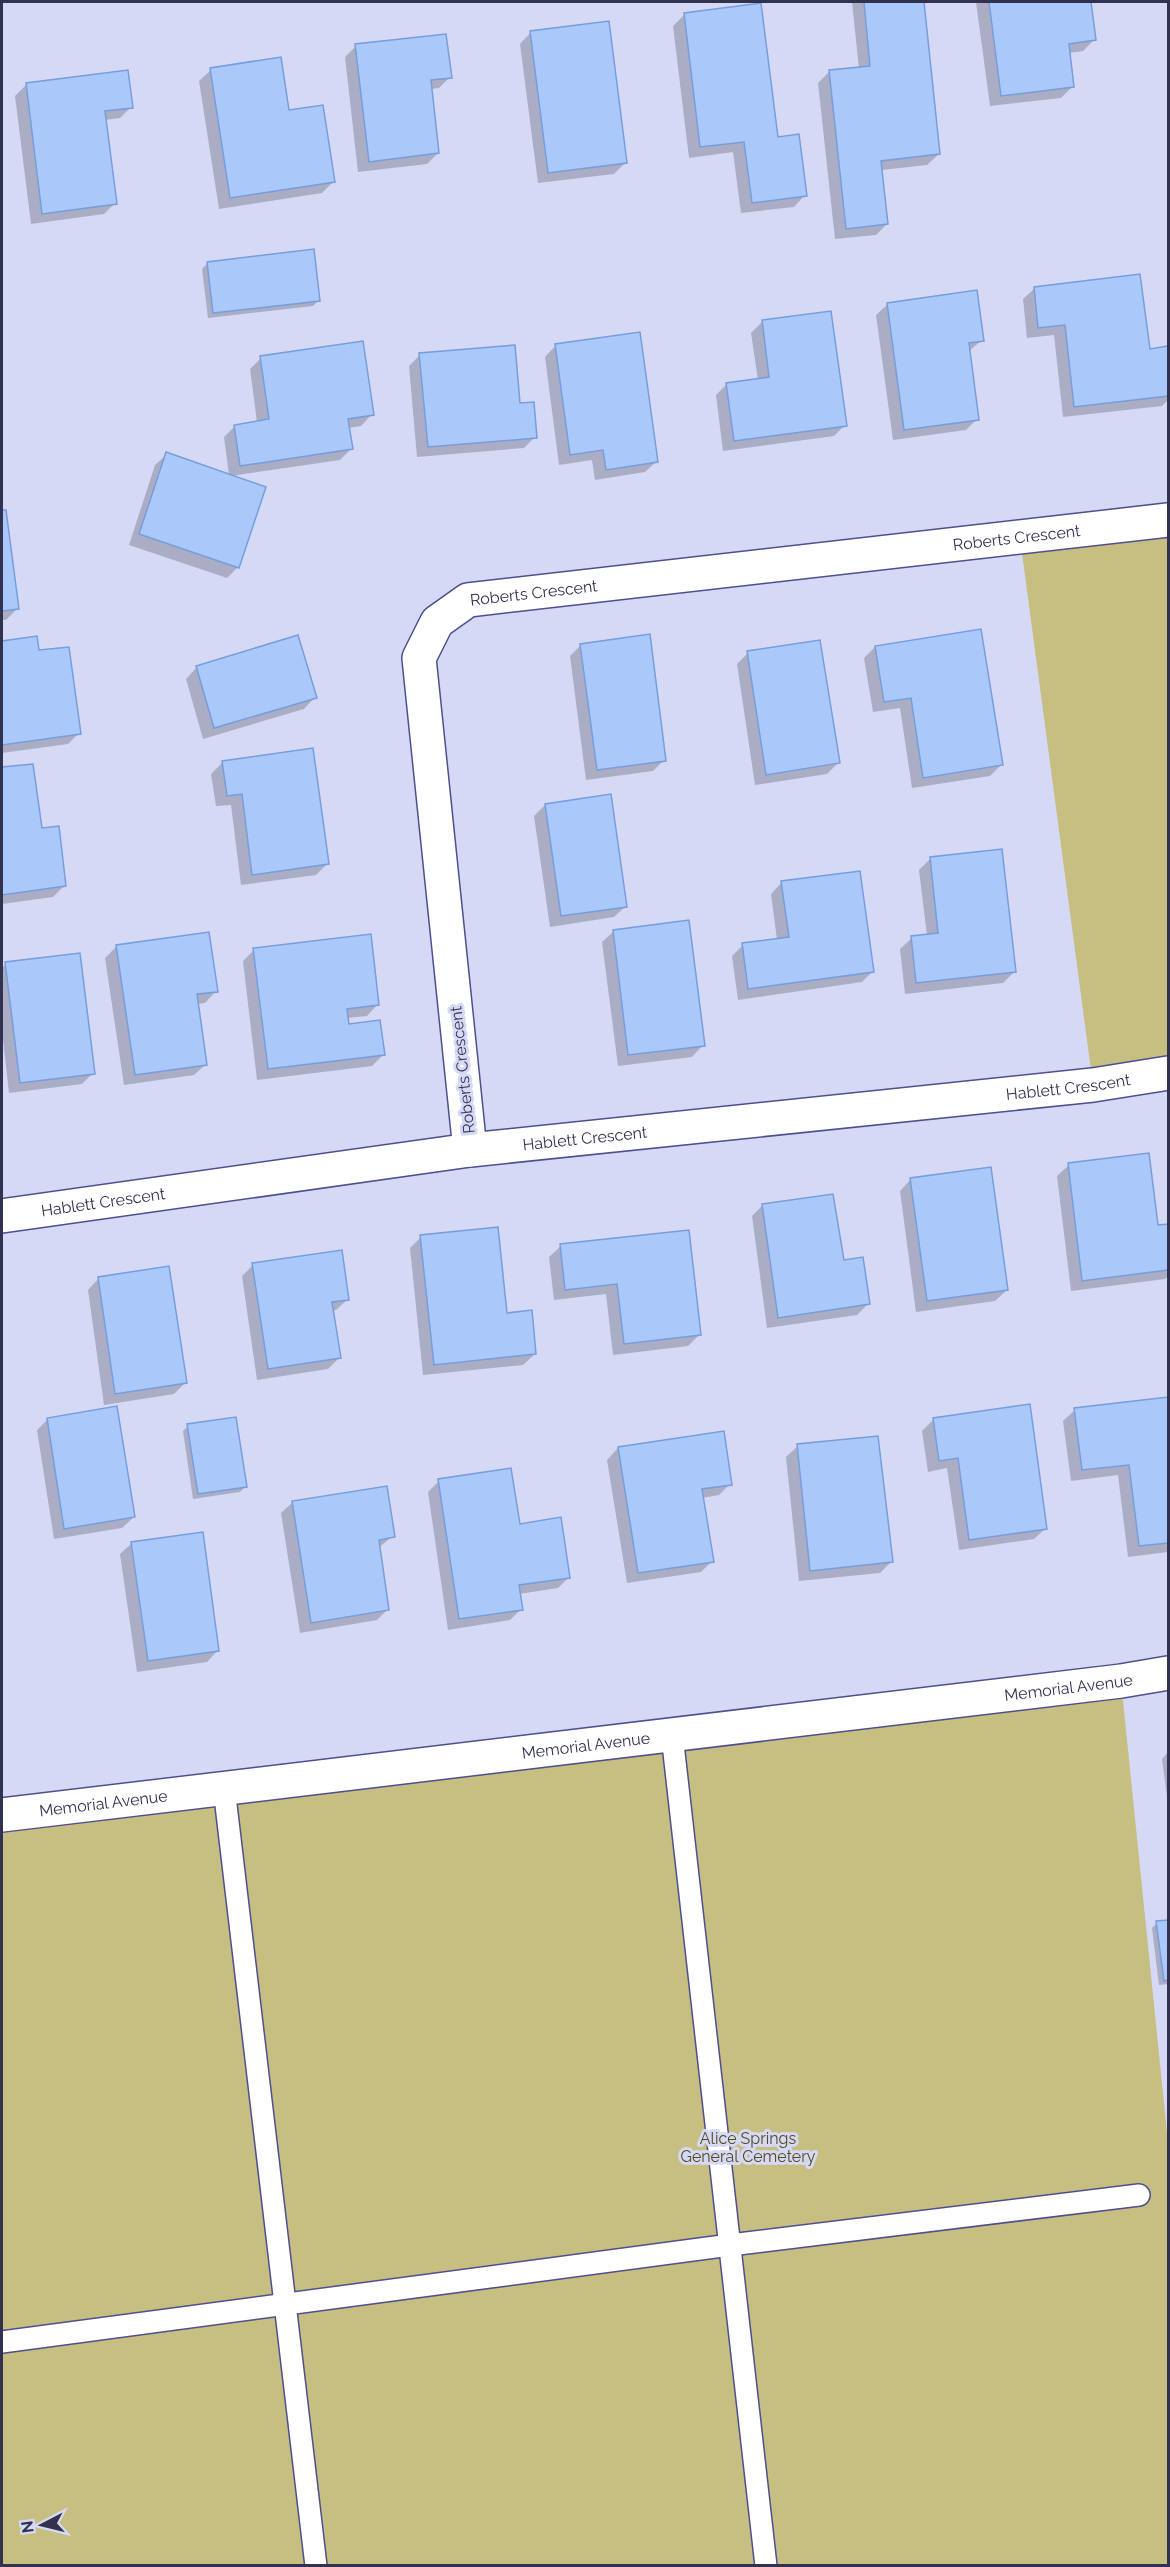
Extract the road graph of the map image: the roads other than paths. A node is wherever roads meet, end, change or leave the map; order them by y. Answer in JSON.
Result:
{"nodes":[{"id":1,"x":1168,"y":520,"type":"edge"},
{"id":2,"x":1168,"y":1073,"type":"edge"},
{"id":3,"x":470,"y":1150,"type":"junction"},
{"id":4,"x":2,"y":1216,"type":"edge"},
{"id":5,"x":1168,"y":1673,"type":"edge"},
{"id":6,"x":672,"y":1735,"type":"junction"},
{"id":7,"x":224,"y":1788,"type":"junction"},
{"id":8,"x":2,"y":1815,"type":"edge"},
{"id":9,"x":1138,"y":2195,"type":"dead end"},
{"id":10,"x":730,"y":2245,"type":"junction"},
{"id":11,"x":285,"y":2303,"type":"junction"},
{"id":12,"x":2,"y":2342,"type":"edge"},
{"id":13,"x":316,"y":2565,"type":"edge"},
{"id":14,"x":766,"y":2565,"type":"edge"}],
"edges":[{"from":1,"to":3,"type":"street","name":"Roberts Crescent"},
{"from":2,"to":3,"type":"street","name":"Hablett Crescent"},
{"from":3,"to":4,"type":"street","name":"Hablett Crescent"},
{"from":5,"to":6,"type":"street","name":"Memorial Avenue"},
{"from":6,"to":7,"type":"street","name":"Memorial Avenue"},
{"from":6,"to":10,"type":"lane"},
{"from":7,"to":8,"type":"street","name":"Memorial Avenue"},
{"from":7,"to":11,"type":"lane"},
{"from":9,"to":10,"type":"lane"},
{"from":10,"to":11,"type":"lane"},
{"from":10,"to":14,"type":"lane"},
{"from":11,"to":12,"type":"lane"},
{"from":11,"to":13,"type":"lane"}]}
